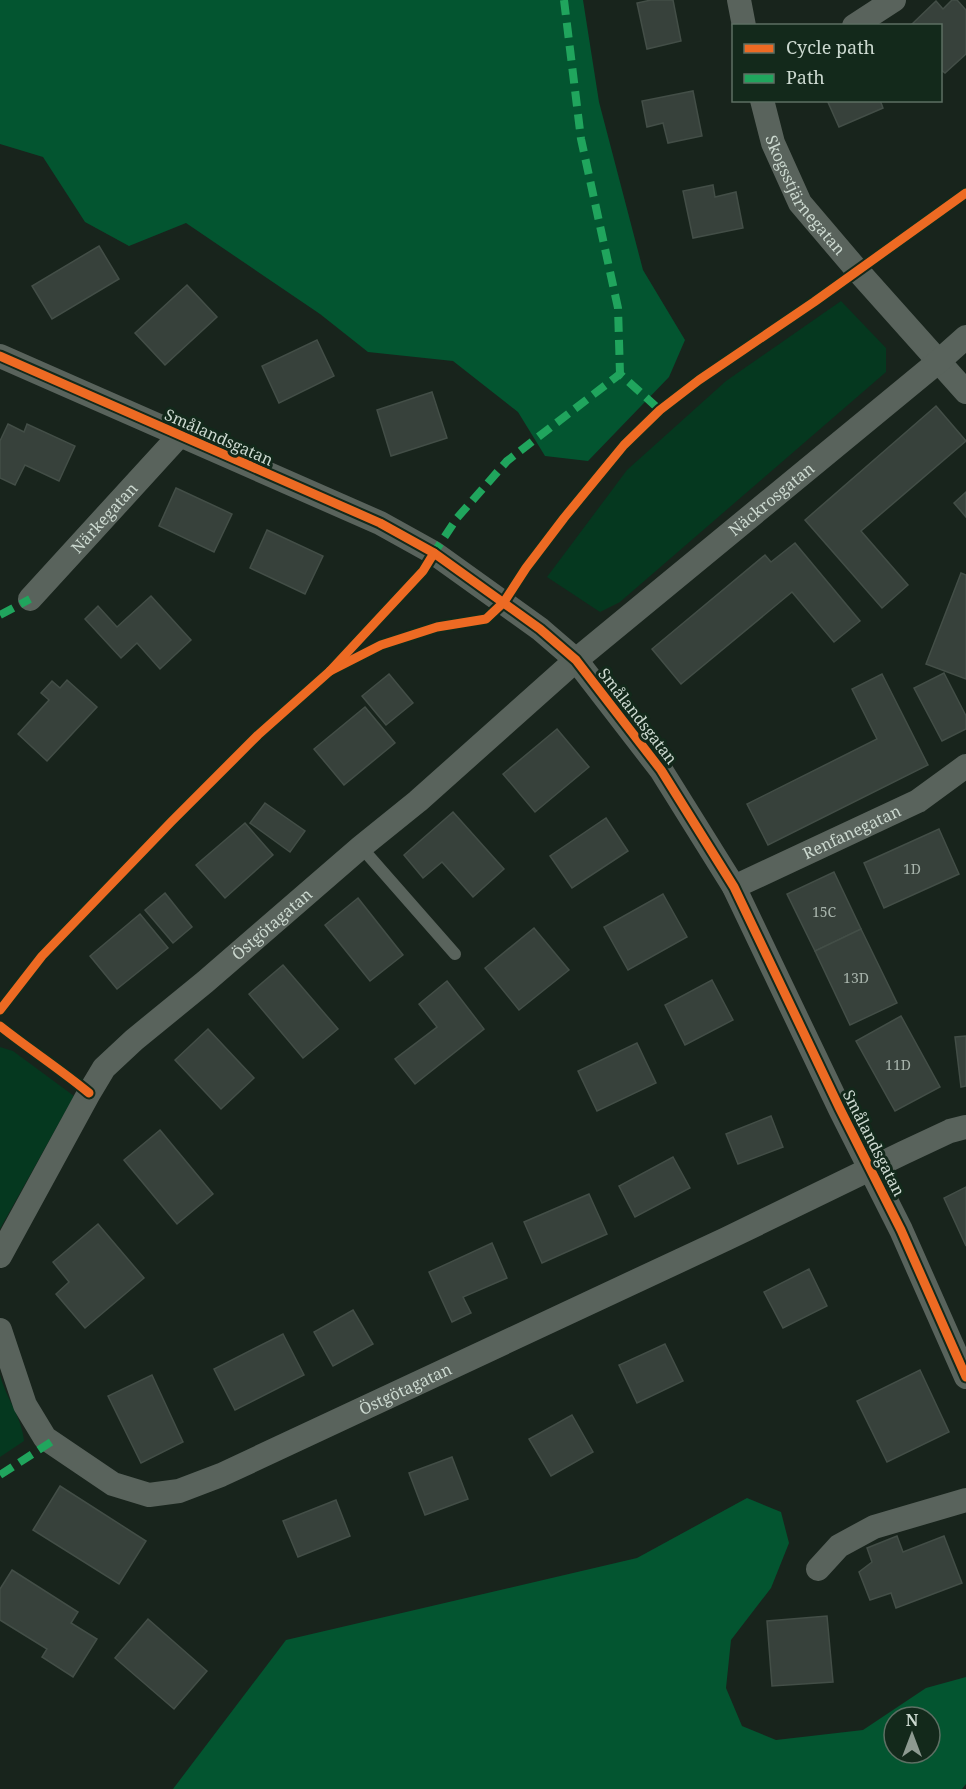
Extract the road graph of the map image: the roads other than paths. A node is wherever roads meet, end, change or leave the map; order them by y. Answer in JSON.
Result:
{"nodes":[{"id":1,"x":739,"y":0,"type":"edge"},
{"id":2,"x":894,"y":0,"type":"edge"},
{"id":3,"x":744,"y":24,"type":"edge"},
{"id":4,"x":857,"y":24,"type":"edge"},
{"id":5,"x":763,"y":102,"type":"edge"},
{"id":6,"x":966,"y":337,"type":"edge"},
{"id":7,"x":0,"y":356,"type":"edge"},
{"id":8,"x":939,"y":361,"type":"junction"},
{"id":9,"x":966,"y":392,"type":"edge"},
{"id":10,"x":179,"y":436,"type":"junction"},
{"id":11,"x":30,"y":599,"type":"dead end"},
{"id":12,"x":576,"y":660,"type":"junction"},
{"id":13,"x":966,"y":766,"type":"edge"},
{"id":14,"x":361,"y":847,"type":"junction"},
{"id":15,"x":734,"y":887,"type":"junction"},
{"id":16,"x":455,"y":954,"type":"dead end"},
{"id":17,"x":966,"y":1127,"type":"edge"},
{"id":18,"x":870,"y":1168,"type":"junction"},
{"id":19,"x":0,"y":1256,"type":"edge"},
{"id":20,"x":0,"y":1330,"type":"edge"},
{"id":21,"x":966,"y":1377,"type":"edge"},
{"id":22,"x":966,"y":1500,"type":"edge"},
{"id":23,"x":818,"y":1569,"type":"dead end"}],
"edges":[{"from":1,"to":3,"type":"street"},
{"from":2,"to":4,"type":"street"},
{"from":5,"to":8,"type":"street","name":"Skogsstjärnegatan"},
{"from":6,"to":8,"type":"street","name":"Näckrosgatan"},
{"from":7,"to":10,"type":"street","name":"Smålandsgatan"},
{"from":8,"to":9,"type":"street","name":"Skogsstjärnegatan"},
{"from":8,"to":12,"type":"street","name":"Näckrosgatan"},
{"from":10,"to":11,"type":"street","name":"Närkegatan"},
{"from":10,"to":12,"type":"street","name":"Smålandsgatan"},
{"from":12,"to":14,"type":"street","name":"Östgötagatan"},
{"from":12,"to":15,"type":"street","name":"Smålandsgatan"},
{"from":13,"to":15,"type":"street","name":"Renfanegatan"},
{"from":14,"to":16,"type":"lane"},
{"from":14,"to":19,"type":"street","name":"Östgötagatan"},
{"from":15,"to":18,"type":"street","name":"Smålandsgatan"},
{"from":17,"to":18,"type":"street","name":"Östgötagatan"},
{"from":18,"to":20,"type":"street","name":"Östgötagatan"},
{"from":18,"to":21,"type":"street","name":"Smålandsgatan"},
{"from":22,"to":23,"type":"street"}]}
